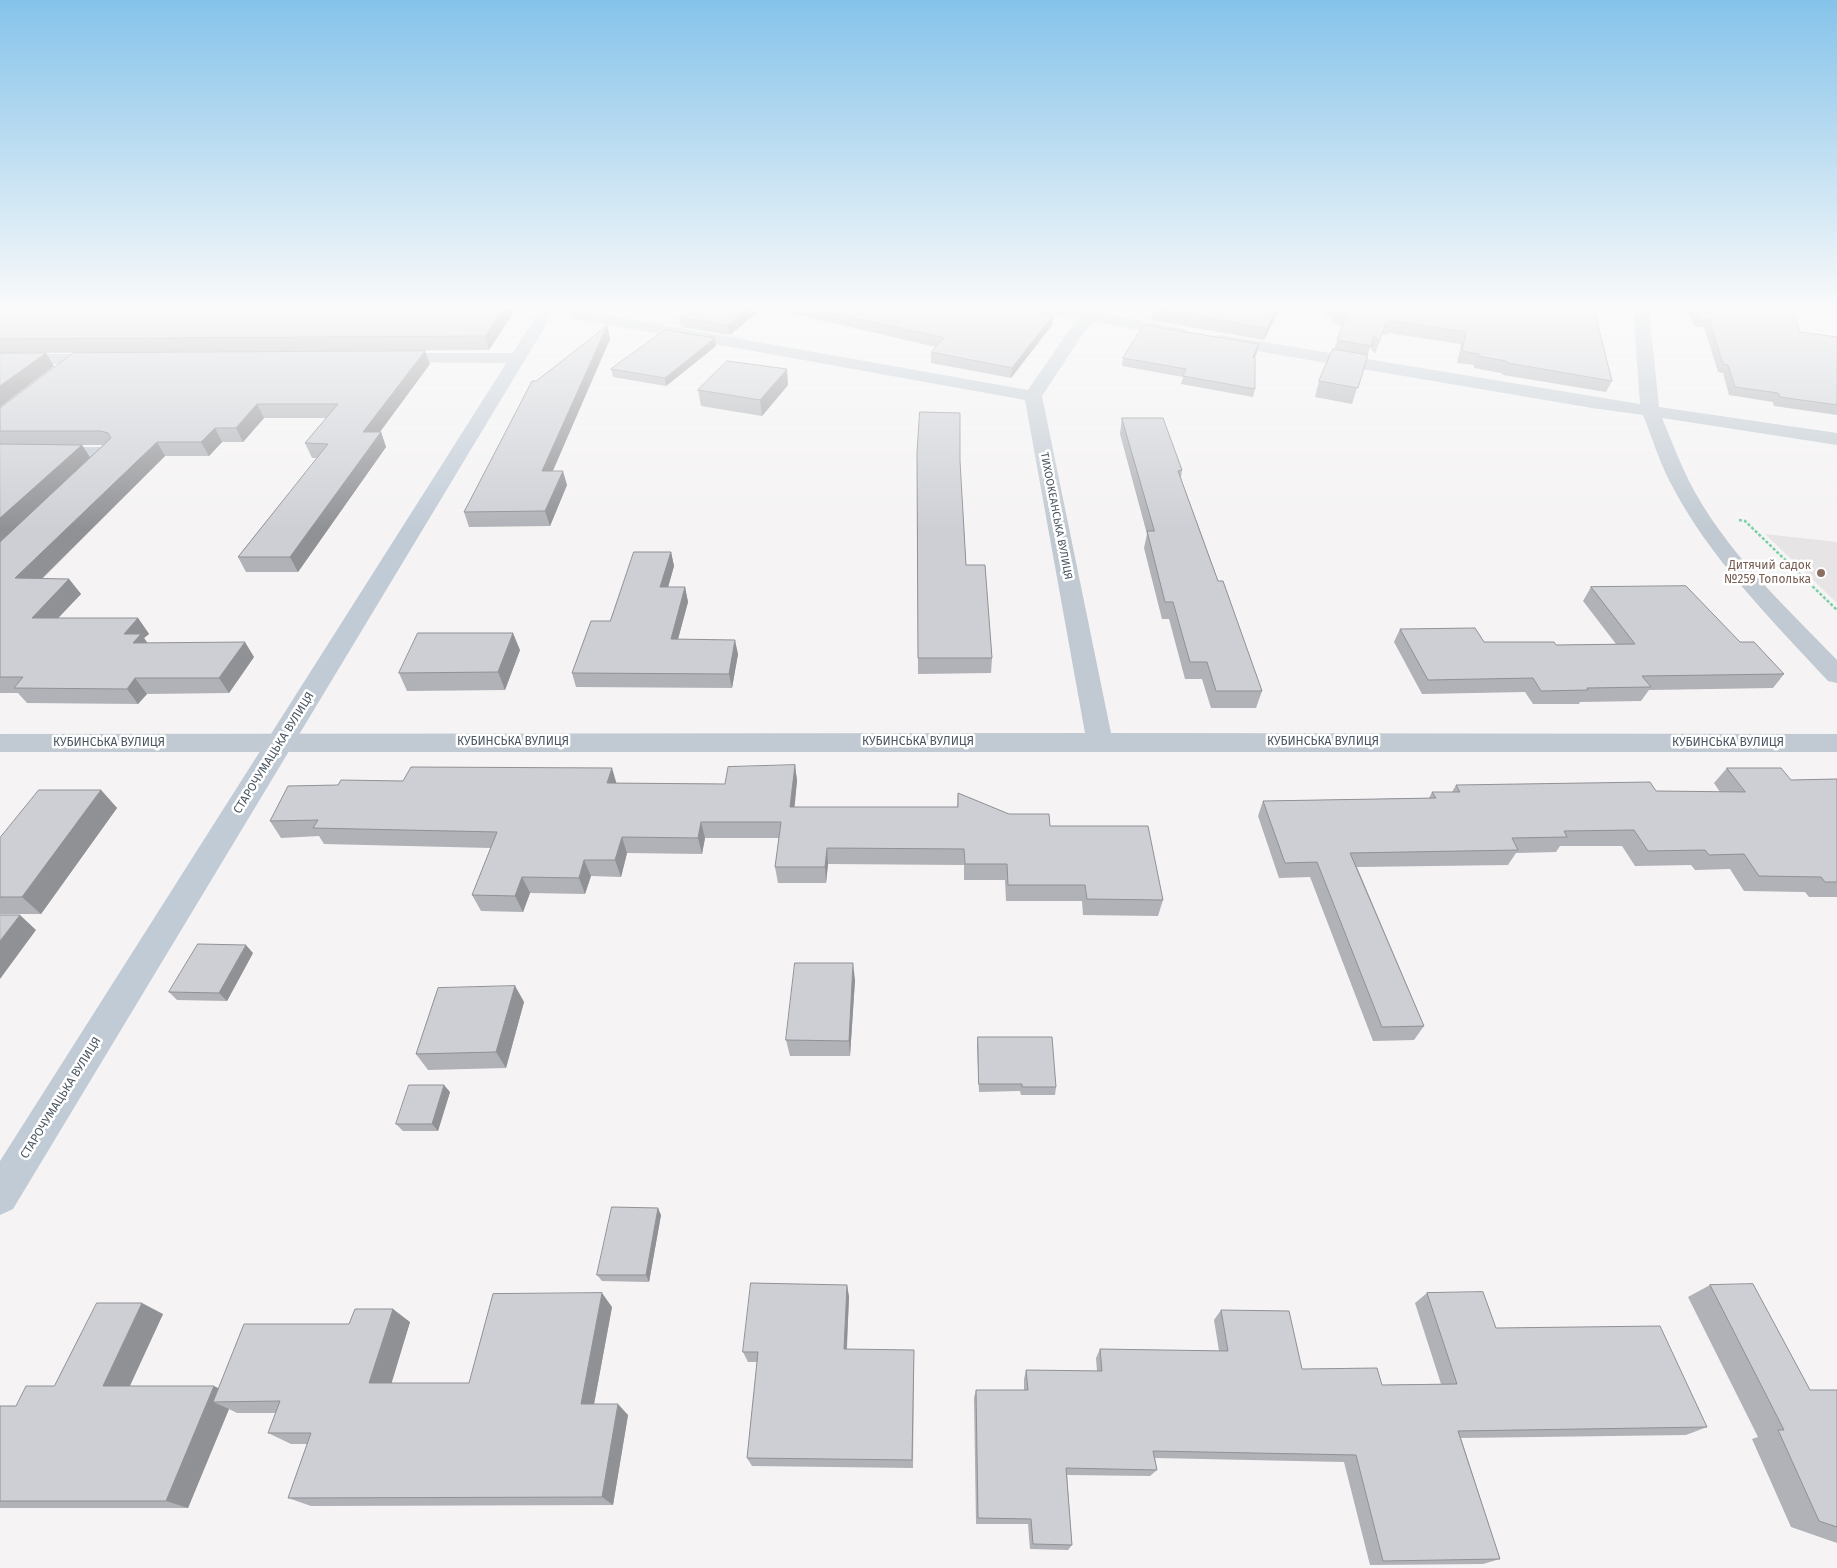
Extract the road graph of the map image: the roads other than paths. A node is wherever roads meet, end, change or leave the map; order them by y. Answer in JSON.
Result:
{"nodes":[{"id":1,"x":503,"y":383,"type":"edge"},
{"id":2,"x":963,"y":383,"type":"edge"},
{"id":3,"x":1042,"y":383,"type":"edge"},
{"id":4,"x":1477,"y":383,"type":"edge"},
{"id":5,"x":1648,"y":383,"type":"edge"},
{"id":6,"x":1033,"y":396,"type":"junction"},
{"id":7,"x":1650,"y":411,"type":"junction"},
{"id":8,"x":1837,"y":439,"type":"edge"},
{"id":9,"x":0,"y":452,"type":"edge"},
{"id":10,"x":90,"y":471,"type":"edge"},
{"id":11,"x":1837,"y":675,"type":"edge"},
{"id":12,"x":282,"y":742,"type":"junction"},
{"id":13,"x":1100,"y":742,"type":"junction"},
{"id":14,"x":0,"y":743,"type":"edge"},
{"id":15,"x":1837,"y":743,"type":"edge"},
{"id":16,"x":0,"y":1196,"type":"edge"}],
"edges":[{"from":1,"to":12,"type":"street","name":"СТАРОЧУМАЦЬКА ВУЛИЦЯ"},
{"from":2,"to":6,"type":"street"},
{"from":3,"to":6,"type":"street"},
{"from":4,"to":7,"type":"street"},
{"from":5,"to":7,"type":"street"},
{"from":6,"to":13,"type":"street","name":"ТИХООКЕАНСЬКА ВУЛИЦЯ"},
{"from":7,"to":8,"type":"street"},
{"from":7,"to":11,"type":"street"},
{"from":9,"to":10,"type":"lane"},
{"from":12,"to":13,"type":"street","name":"КУБИНСЬКА ВУЛИЦЯ"},
{"from":12,"to":14,"type":"street","name":"КУБИНСЬКА ВУЛИЦЯ"},
{"from":12,"to":16,"type":"street","name":"СТАРОЧУМАЦЬКА ВУЛИЦЯ"},
{"from":13,"to":15,"type":"street","name":"КУБИНСЬКА ВУЛИЦЯ"}]}
